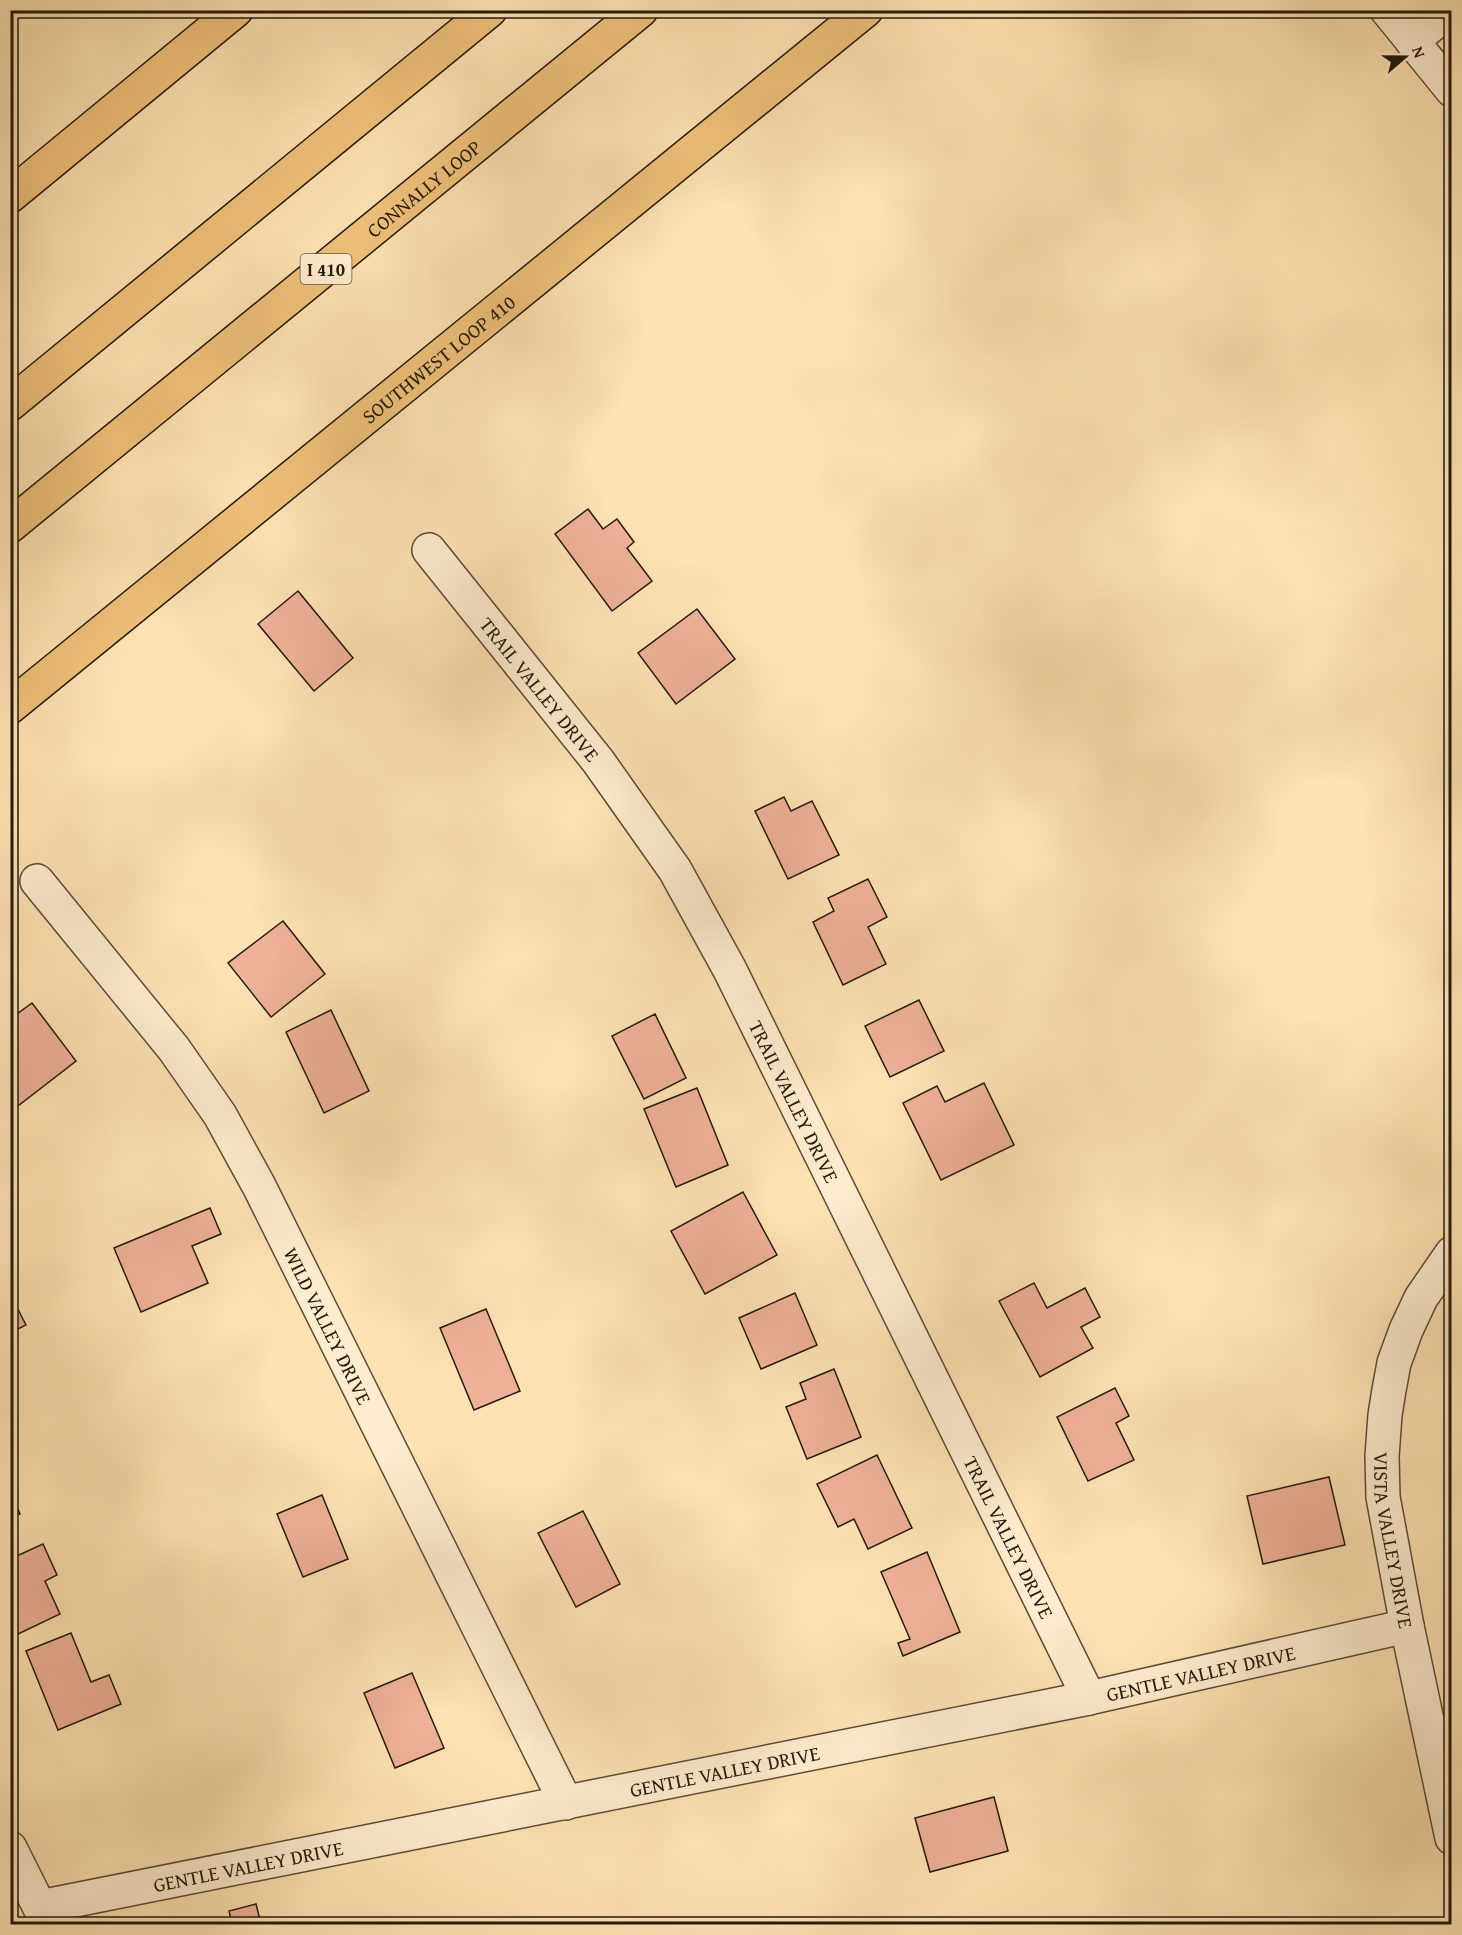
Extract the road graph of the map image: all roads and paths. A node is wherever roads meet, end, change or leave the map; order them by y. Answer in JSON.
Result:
{"nodes":[{"id":1,"x":236,"y":10,"type":"edge"},
{"id":2,"x":490,"y":10,"type":"edge"},
{"id":3,"x":641,"y":10,"type":"edge"},
{"id":4,"x":866,"y":10,"type":"edge"},
{"id":5,"x":1387,"y":10,"type":"edge"},
{"id":6,"x":1450,"y":10,"type":"edge"},
{"id":7,"x":1412,"y":41,"type":"junction"},
{"id":8,"x":1452,"y":90,"type":"edge"},
{"id":9,"x":10,"y":196,"type":"edge"},
{"id":10,"x":10,"y":404,"type":"edge"},
{"id":11,"x":10,"y":526,"type":"edge"},
{"id":12,"x":429,"y":550,"type":"dead end"},
{"id":13,"x":10,"y":708,"type":"edge"},
{"id":14,"x":37,"y":881,"type":"dead end"},
{"id":15,"x":1452,"y":1253,"type":"edge"},
{"id":16,"x":1407,"y":1626,"type":"junction"},
{"id":17,"x":1089,"y":1698,"type":"junction"},
{"id":18,"x":566,"y":1803,"type":"junction"},
{"id":19,"x":1452,"y":1838,"type":"edge"},
{"id":20,"x":10,"y":1848,"type":"edge"},
{"id":21,"x":44,"y":1916,"type":"edge"}],
"edges":[{"from":1,"to":9,"type":"main road"},
{"from":2,"to":10,"type":"main road"},
{"from":3,"to":11,"type":"main road","name":"CONNALLY LOOP","number":"I 410"},
{"from":4,"to":13,"type":"main road","name":"SOUTHWEST LOOP 410"},
{"from":5,"to":7,"type":"street"},
{"from":6,"to":7,"type":"street"},
{"from":7,"to":8,"type":"street"},
{"from":12,"to":17,"type":"street","name":"TRAIL VALLEY DRIVE"},
{"from":14,"to":18,"type":"street","name":"WILD VALLEY DRIVE"},
{"from":15,"to":16,"type":"street","name":"VISTA VALLEY DRIVE"},
{"from":16,"to":17,"type":"street","name":"GENTLE VALLEY DRIVE"},
{"from":16,"to":19,"type":"street","name":"VISTA VALLEY DRIVE"},
{"from":17,"to":18,"type":"street","name":"GENTLE VALLEY DRIVE"},
{"from":18,"to":21,"type":"street","name":"GENTLE VALLEY DRIVE"},
{"from":20,"to":21,"type":"street"}]}
